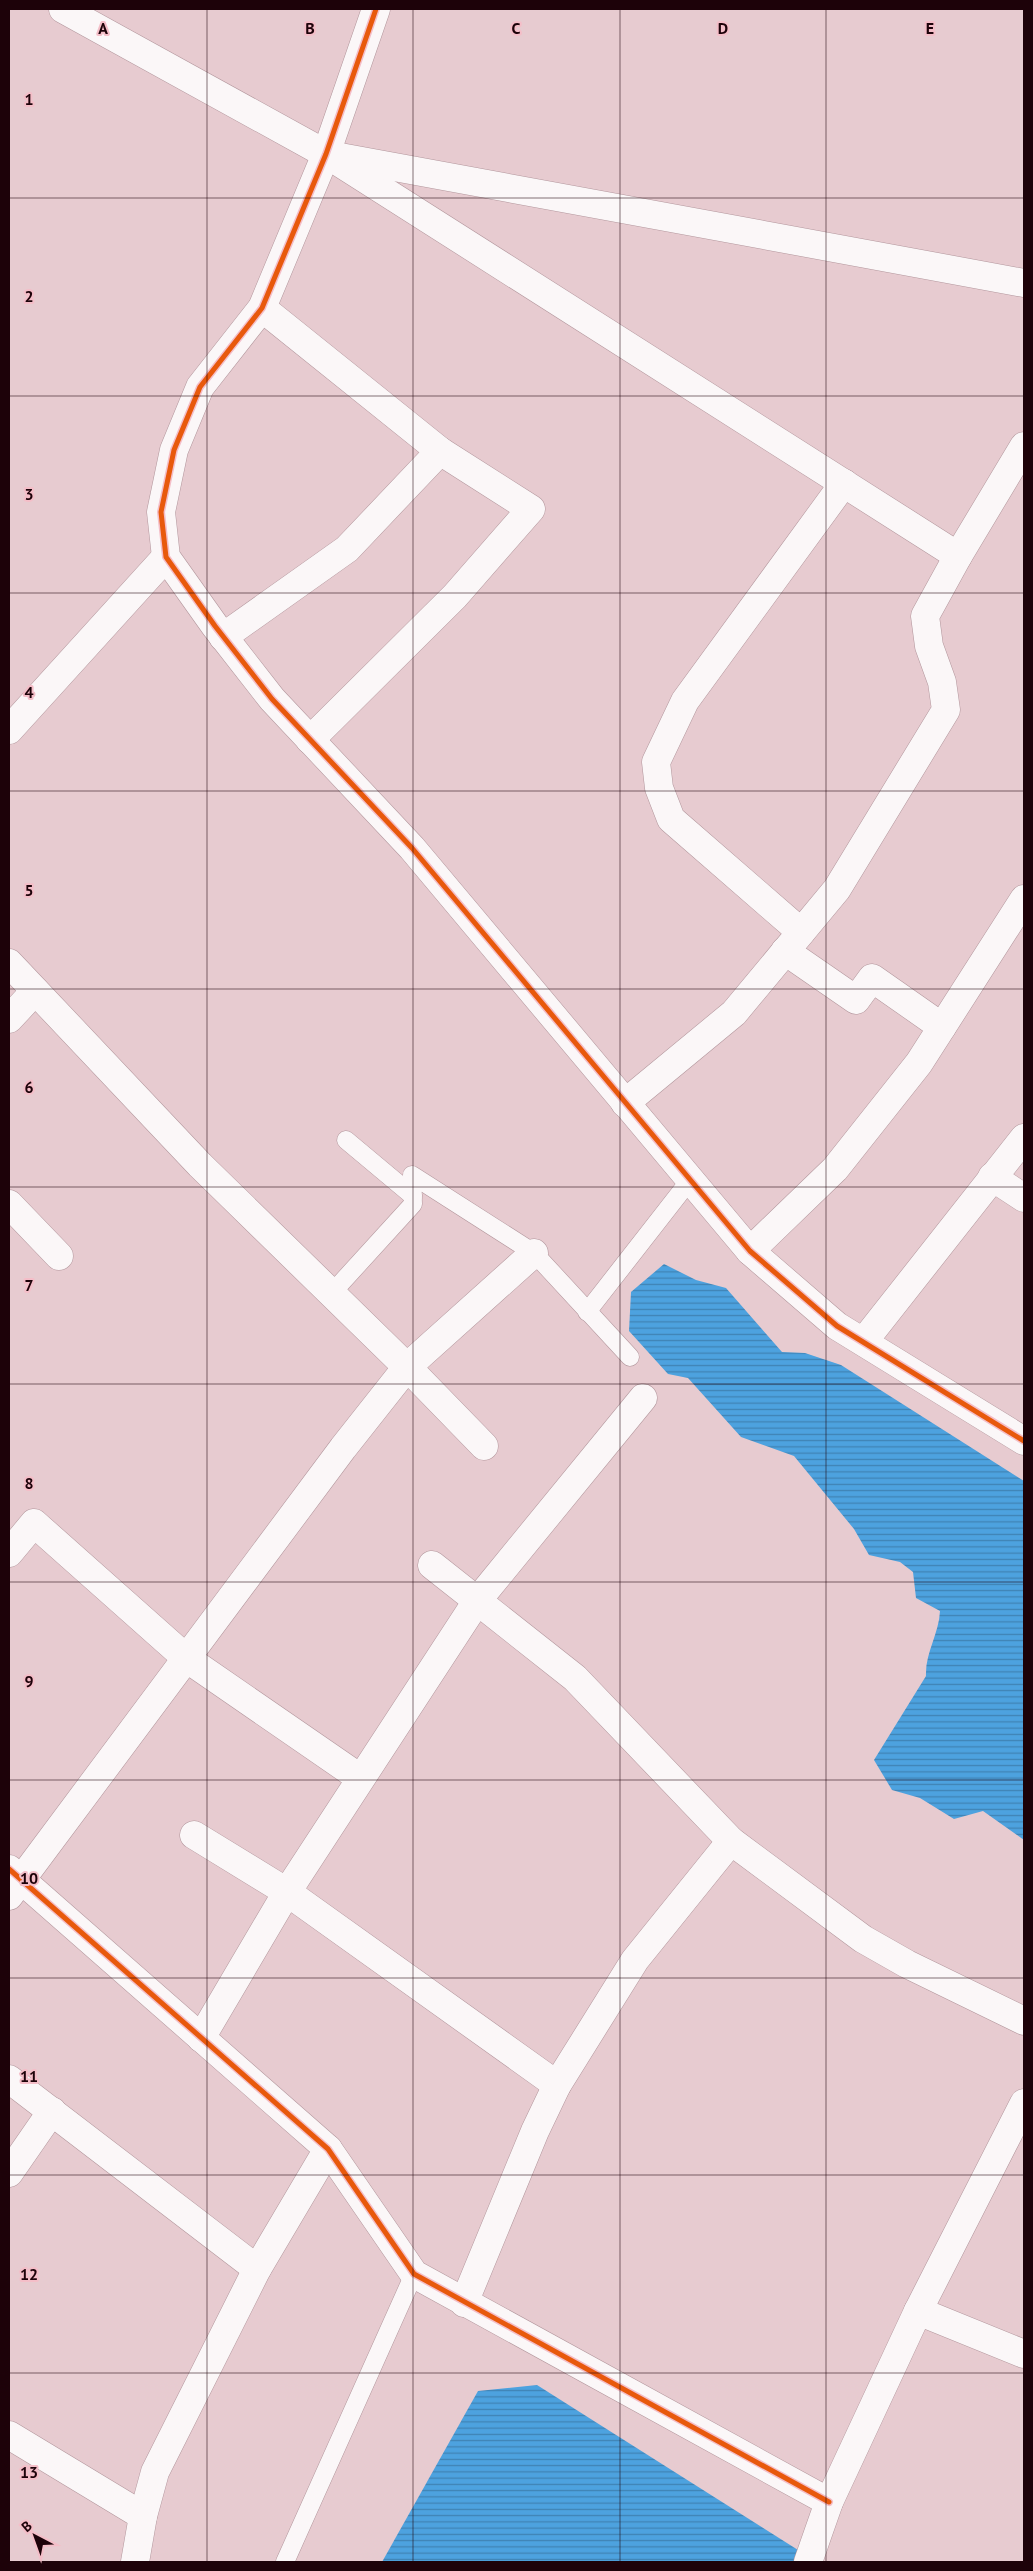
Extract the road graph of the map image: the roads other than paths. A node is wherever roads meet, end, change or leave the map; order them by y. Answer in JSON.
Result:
{"nodes":[{"id":1,"x":63,"y":9,"type":"edge"},
{"id":2,"x":376,"y":9,"type":"edge"},
{"id":3,"x":326,"y":154,"type":"junction"},
{"id":4,"x":1024,"y":283,"type":"edge"},
{"id":5,"x":262,"y":308,"type":"junction"},
{"id":6,"x":1024,"y":446,"type":"edge"},
{"id":7,"x":440,"y":451,"type":"junction"},
{"id":8,"x":844,"y":483,"type":"junction"},
{"id":9,"x":958,"y":556,"type":"junction"},
{"id":10,"x":166,"y":557,"type":"junction"},
{"id":11,"x":224,"y":637,"type":"junction"},
{"id":12,"x":9,"y":730,"type":"edge"},
{"id":13,"x":310,"y":740,"type":"junction"},
{"id":14,"x":1024,"y":898,"type":"edge"},
{"id":15,"x":793,"y":942,"type":"junction"},
{"id":16,"x":9,"y":963,"type":"edge"},
{"id":17,"x":35,"y":991,"type":"junction"},
{"id":18,"x":9,"y":1019,"type":"edge"},
{"id":19,"x":942,"y":1027,"type":"junction"},
{"id":20,"x":625,"y":1103,"type":"junction"},
{"id":21,"x":1024,"y":1138,"type":"edge"},
{"id":22,"x":346,"y":1140,"type":"dead end"},
{"id":23,"x":992,"y":1178,"type":"junction"},
{"id":24,"x":690,"y":1180,"type":"junction"},
{"id":25,"x":413,"y":1196,"type":"junction"},
{"id":26,"x":1024,"y":1198,"type":"edge"},
{"id":27,"x":9,"y":1204,"type":"edge"},
{"id":28,"x":750,"y":1251,"type":"junction"},
{"id":29,"x":534,"y":1254,"type":"junction"},
{"id":30,"x":58,"y":1256,"type":"dead end"},
{"id":31,"x":331,"y":1294,"type":"junction"},
{"id":32,"x":587,"y":1312,"type":"junction"},
{"id":33,"x":864,"y":1341,"type":"junction"},
{"id":34,"x":630,"y":1357,"type":"dead end"},
{"id":35,"x":407,"y":1367,"type":"junction"},
{"id":36,"x":644,"y":1398,"type":"dead end"},
{"id":37,"x":1024,"y":1441,"type":"edge"},
{"id":38,"x":484,"y":1446,"type":"dead end"},
{"id":39,"x":9,"y":1553,"type":"edge"},
{"id":40,"x":432,"y":1565,"type":"dead end"},
{"id":41,"x":477,"y":1601,"type":"junction"},
{"id":42,"x":186,"y":1658,"type":"junction"},
{"id":43,"x":360,"y":1778,"type":"junction"},
{"id":44,"x":194,"y":1835,"type":"dead end"},
{"id":45,"x":732,"y":1841,"type":"junction"},
{"id":46,"x":13,"y":1881,"type":"edge"},
{"id":47,"x":287,"y":1892,"type":"junction"},
{"id":48,"x":1024,"y":2021,"type":"edge"},
{"id":49,"x":201,"y":2038,"type":"junction"},
{"id":50,"x":9,"y":2079,"type":"edge"},
{"id":51,"x":557,"y":2085,"type":"junction"},
{"id":52,"x":1024,"y":2103,"type":"edge"},
{"id":53,"x":52,"y":2111,"type":"junction"},
{"id":54,"x":328,"y":2149,"type":"junction"},
{"id":55,"x":9,"y":2174,"type":"edge"},
{"id":56,"x":257,"y":2269,"type":"junction"},
{"id":57,"x":414,"y":2274,"type":"junction"},
{"id":58,"x":464,"y":2304,"type":"junction"},
{"id":59,"x":918,"y":2311,"type":"junction"},
{"id":60,"x":1024,"y":2354,"type":"edge"},
{"id":61,"x":9,"y":2434,"type":"edge"},
{"id":62,"x":829,"y":2502,"type":"junction"},
{"id":63,"x":143,"y":2516,"type":"junction"},
{"id":64,"x":135,"y":2562,"type":"edge"},
{"id":65,"x":285,"y":2562,"type":"edge"},
{"id":66,"x":808,"y":2562,"type":"edge"}],
"edges":[{"from":1,"to":3,"type":"street"},
{"from":2,"to":3,"type":"street"},
{"from":3,"to":4,"type":"street"},
{"from":3,"to":5,"type":"street"},
{"from":3,"to":8,"type":"street"},
{"from":5,"to":7,"type":"street"},
{"from":5,"to":10,"type":"street"},
{"from":6,"to":9,"type":"street"},
{"from":7,"to":11,"type":"street"},
{"from":7,"to":13,"type":"street"},
{"from":8,"to":9,"type":"street"},
{"from":8,"to":15,"type":"street"},
{"from":9,"to":15,"type":"street"},
{"from":10,"to":11,"type":"street"},
{"from":10,"to":12,"type":"street"},
{"from":11,"to":13,"type":"street"},
{"from":13,"to":20,"type":"street"},
{"from":14,"to":19,"type":"street"},
{"from":15,"to":19,"type":"street"},
{"from":15,"to":20,"type":"street"},
{"from":16,"to":17,"type":"street"},
{"from":17,"to":18,"type":"street"},
{"from":17,"to":31,"type":"street"},
{"from":19,"to":28,"type":"street"},
{"from":20,"to":24,"type":"street"},
{"from":21,"to":23,"type":"street"},
{"from":22,"to":25,"type":"lane"},
{"from":23,"to":26,"type":"street"},
{"from":23,"to":33,"type":"street"},
{"from":24,"to":28,"type":"street"},
{"from":24,"to":32,"type":"lane"},
{"from":25,"to":29,"type":"lane"},
{"from":25,"to":31,"type":"lane"},
{"from":27,"to":30,"type":"street"},
{"from":28,"to":33,"type":"street"},
{"from":29,"to":32,"type":"lane"},
{"from":29,"to":35,"type":"street"},
{"from":31,"to":35,"type":"street"},
{"from":32,"to":34,"type":"lane"},
{"from":33,"to":37,"type":"street"},
{"from":35,"to":38,"type":"street"},
{"from":35,"to":42,"type":"street"},
{"from":36,"to":41,"type":"street"},
{"from":39,"to":42,"type":"street"},
{"from":40,"to":41,"type":"street"},
{"from":41,"to":43,"type":"street"},
{"from":41,"to":45,"type":"street"},
{"from":42,"to":43,"type":"street"},
{"from":42,"to":46,"type":"street"},
{"from":43,"to":47,"type":"street"},
{"from":44,"to":47,"type":"street"},
{"from":45,"to":48,"type":"street"},
{"from":45,"to":51,"type":"street"},
{"from":46,"to":49,"type":"street"},
{"from":47,"to":49,"type":"street"},
{"from":47,"to":51,"type":"street"},
{"from":49,"to":54,"type":"street"},
{"from":50,"to":53,"type":"street"},
{"from":51,"to":58,"type":"street"},
{"from":52,"to":59,"type":"street"},
{"from":53,"to":55,"type":"street"},
{"from":53,"to":56,"type":"street"},
{"from":54,"to":56,"type":"street"},
{"from":54,"to":57,"type":"street"},
{"from":56,"to":63,"type":"street"},
{"from":57,"to":58,"type":"street"},
{"from":57,"to":65,"type":"lane"},
{"from":58,"to":62,"type":"street"},
{"from":59,"to":60,"type":"street"},
{"from":59,"to":62,"type":"street"},
{"from":61,"to":63,"type":"street"},
{"from":62,"to":66,"type":"street"},
{"from":63,"to":64,"type":"street"}]}
